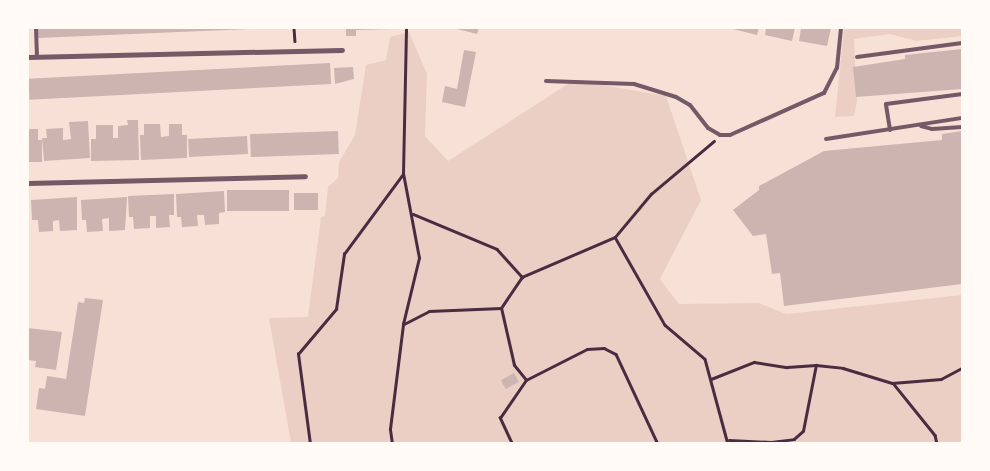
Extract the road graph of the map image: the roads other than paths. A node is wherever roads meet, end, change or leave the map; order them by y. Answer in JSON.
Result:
{"nodes":[{"id":1,"x":36,"y":28,"type":"edge"},
{"id":2,"x":841,"y":28,"type":"edge"},
{"id":3,"x":962,"y":43,"type":"edge"},
{"id":4,"x":342,"y":50,"type":"dead end"},
{"id":5,"x":28,"y":57,"type":"edge"},
{"id":6,"x":37,"y":57,"type":"junction"},
{"id":7,"x":857,"y":57,"type":"dead end"},
{"id":8,"x":546,"y":82,"type":"dead end"},
{"id":9,"x":962,"y":94,"type":"edge"},
{"id":10,"x":962,"y":118,"type":"edge"},
{"id":11,"x":919,"y":125,"type":"junction"},
{"id":12,"x":962,"y":127,"type":"edge"},
{"id":13,"x":890,"y":130,"type":"junction"},
{"id":14,"x":826,"y":139,"type":"dead end"},
{"id":15,"x":305,"y":176,"type":"dead end"},
{"id":16,"x":28,"y":183,"type":"edge"}],
"edges":[{"from":1,"to":6,"type":"lane"},
{"from":2,"to":8,"type":"lane"},
{"from":3,"to":7,"type":"lane"},
{"from":4,"to":6,"type":"street"},
{"from":5,"to":6,"type":"street"},
{"from":9,"to":13,"type":"lane"},
{"from":10,"to":11,"type":"lane"},
{"from":11,"to":12,"type":"lane"},
{"from":11,"to":13,"type":"lane"},
{"from":13,"to":14,"type":"lane"},
{"from":15,"to":16,"type":"street"}]}
